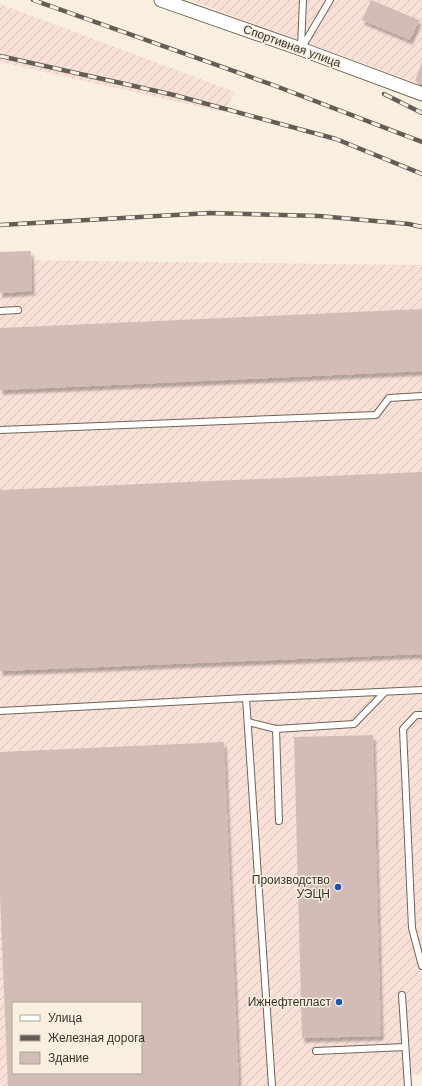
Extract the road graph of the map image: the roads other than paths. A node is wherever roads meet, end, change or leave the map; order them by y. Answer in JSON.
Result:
{"nodes":[{"id":1,"x":161,"y":0,"type":"edge"},
{"id":2,"x":302,"y":0,"type":"edge"},
{"id":3,"x":330,"y":0,"type":"edge"},
{"id":4,"x":301,"y":49,"type":"junction"},
{"id":5,"x":422,"y":94,"type":"edge"},
{"id":6,"x":18,"y":310,"type":"dead end"},
{"id":7,"x":0,"y":311,"type":"edge"},
{"id":8,"x":422,"y":396,"type":"edge"},
{"id":9,"x":0,"y":430,"type":"edge"},
{"id":10,"x":422,"y":690,"type":"edge"},
{"id":11,"x":385,"y":692,"type":"junction"},
{"id":12,"x":246,"y":698,"type":"junction"},
{"id":13,"x":0,"y":711,"type":"edge"},
{"id":14,"x":422,"y":715,"type":"edge"},
{"id":15,"x":248,"y":722,"type":"junction"},
{"id":16,"x":276,"y":729,"type":"junction"},
{"id":17,"x":279,"y":821,"type":"dead end"},
{"id":18,"x":422,"y":966,"type":"edge"},
{"id":19,"x":402,"y":995,"type":"dead end"},
{"id":20,"x":405,"y":1046,"type":"junction"},
{"id":21,"x":316,"y":1051,"type":"dead end"},
{"id":22,"x":272,"y":1086,"type":"edge"},
{"id":23,"x":408,"y":1086,"type":"edge"}],
"edges":[{"from":1,"to":4,"type":"street","name":"Спортивная улица"},
{"from":2,"to":4,"type":"lane"},
{"from":3,"to":4,"type":"lane"},
{"from":4,"to":5,"type":"street","name":"Спортивная улица"},
{"from":6,"to":7,"type":"lane"},
{"from":8,"to":9,"type":"lane"},
{"from":10,"to":11,"type":"lane"},
{"from":11,"to":12,"type":"lane"},
{"from":11,"to":16,"type":"lane"},
{"from":12,"to":13,"type":"lane"},
{"from":12,"to":15,"type":"lane"},
{"from":14,"to":18,"type":"lane"},
{"from":15,"to":16,"type":"lane"},
{"from":15,"to":22,"type":"lane"},
{"from":16,"to":17,"type":"lane"},
{"from":19,"to":20,"type":"lane"},
{"from":20,"to":21,"type":"lane"},
{"from":20,"to":23,"type":"lane"}]}
